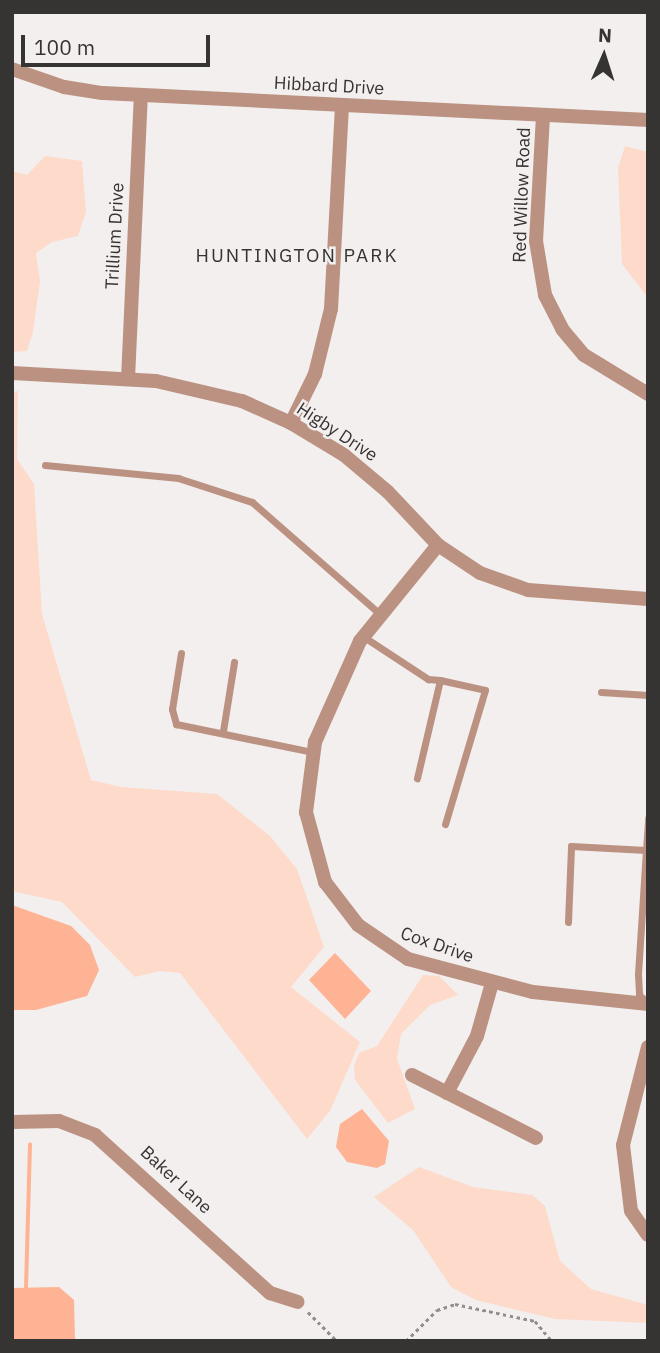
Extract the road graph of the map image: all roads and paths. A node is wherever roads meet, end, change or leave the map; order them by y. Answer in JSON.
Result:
{"nodes":[{"id":1,"x":12,"y":69,"type":"edge"},
{"id":2,"x":141,"y":96,"type":"junction"},
{"id":3,"x":342,"y":106,"type":"junction"},
{"id":4,"x":543,"y":116,"type":"junction"},
{"id":5,"x":648,"y":120,"type":"edge"},
{"id":6,"x":12,"y":373,"type":"edge"},
{"id":7,"x":128,"y":379,"type":"junction"},
{"id":8,"x":648,"y":394,"type":"edge"},
{"id":9,"x":290,"y":423,"type":"junction"},
{"id":10,"x":45,"y":465,"type":"dead end"},
{"id":11,"x":438,"y":545,"type":"junction"},
{"id":12,"x":648,"y":599,"type":"edge"},
{"id":13,"x":379,"y":613,"type":"junction"},
{"id":14,"x":363,"y":637,"type":"junction"},
{"id":15,"x":181,"y":653,"type":"dead end"},
{"id":16,"x":234,"y":662,"type":"dead end"},
{"id":17,"x":440,"y":680,"type":"junction"},
{"id":18,"x":601,"y":692,"type":"dead end"},
{"id":19,"x":648,"y":695,"type":"edge"},
{"id":20,"x":223,"y":731,"type":"junction"},
{"id":21,"x":313,"y":752,"type":"junction"},
{"id":22,"x":417,"y":778,"type":"dead end"},
{"id":23,"x":648,"y":818,"type":"edge"},
{"id":24,"x":445,"y":824,"type":"dead end"},
{"id":25,"x":646,"y":850,"type":"edge"},
{"id":26,"x":645,"y":911,"type":"edge"},
{"id":27,"x":568,"y":922,"type":"dead end"},
{"id":28,"x":492,"y":984,"type":"junction"},
{"id":29,"x":648,"y":1003,"type":"edge"},
{"id":30,"x":647,"y":1054,"type":"edge"},
{"id":31,"x":412,"y":1075,"type":"dead end"},
{"id":32,"x":447,"y":1093,"type":"junction"},
{"id":33,"x":12,"y":1122,"type":"edge"},
{"id":34,"x":536,"y":1138,"type":"dead end"},
{"id":35,"x":648,"y":1235,"type":"edge"},
{"id":36,"x":298,"y":1302,"type":"joint"},
{"id":37,"x":337,"y":1341,"type":"edge"},
{"id":38,"x":406,"y":1341,"type":"edge"},
{"id":39,"x":552,"y":1341,"type":"edge"}],
"edges":[{"from":1,"to":2,"type":"street","name":"Hibbard Drive"},
{"from":2,"to":3,"type":"street","name":"Hibbard Drive"},
{"from":2,"to":7,"type":"street","name":"Trillium Drive"},
{"from":3,"to":4,"type":"street","name":"Hibbard Drive"},
{"from":3,"to":9,"type":"street"},
{"from":4,"to":5,"type":"street","name":"Hibbard Drive"},
{"from":4,"to":8,"type":"street","name":"Red Willow Road"},
{"from":6,"to":7,"type":"street","name":"Higby Drive"},
{"from":7,"to":9,"type":"street","name":"Higby Drive"},
{"from":9,"to":11,"type":"street","name":"Higby Drive"},
{"from":10,"to":13,"type":"lane"},
{"from":11,"to":12,"type":"street","name":"Higby Drive"},
{"from":11,"to":13,"type":"street","name":"Cox Drive"},
{"from":13,"to":14,"type":"street","name":"Cox Drive"},
{"from":14,"to":17,"type":"lane"},
{"from":14,"to":21,"type":"street","name":"Cox Drive"},
{"from":15,"to":20,"type":"lane"},
{"from":16,"to":20,"type":"lane"},
{"from":17,"to":22,"type":"lane"},
{"from":17,"to":24,"type":"lane"},
{"from":18,"to":19,"type":"lane"},
{"from":20,"to":21,"type":"lane"},
{"from":21,"to":28,"type":"street","name":"Cox Drive"},
{"from":23,"to":25,"type":"lane"},
{"from":25,"to":26,"type":"lane"},
{"from":25,"to":27,"type":"lane"},
{"from":26,"to":29,"type":"lane"},
{"from":28,"to":29,"type":"street","name":"Cox Drive"},
{"from":28,"to":32,"type":"street"},
{"from":30,"to":35,"type":"street"},
{"from":31,"to":32,"type":"street"},
{"from":32,"to":34,"type":"street"},
{"from":33,"to":36,"type":"street","name":"Baker Lane"},
{"from":36,"to":37,"type":"path"},
{"from":38,"to":39,"type":"path"}]}
